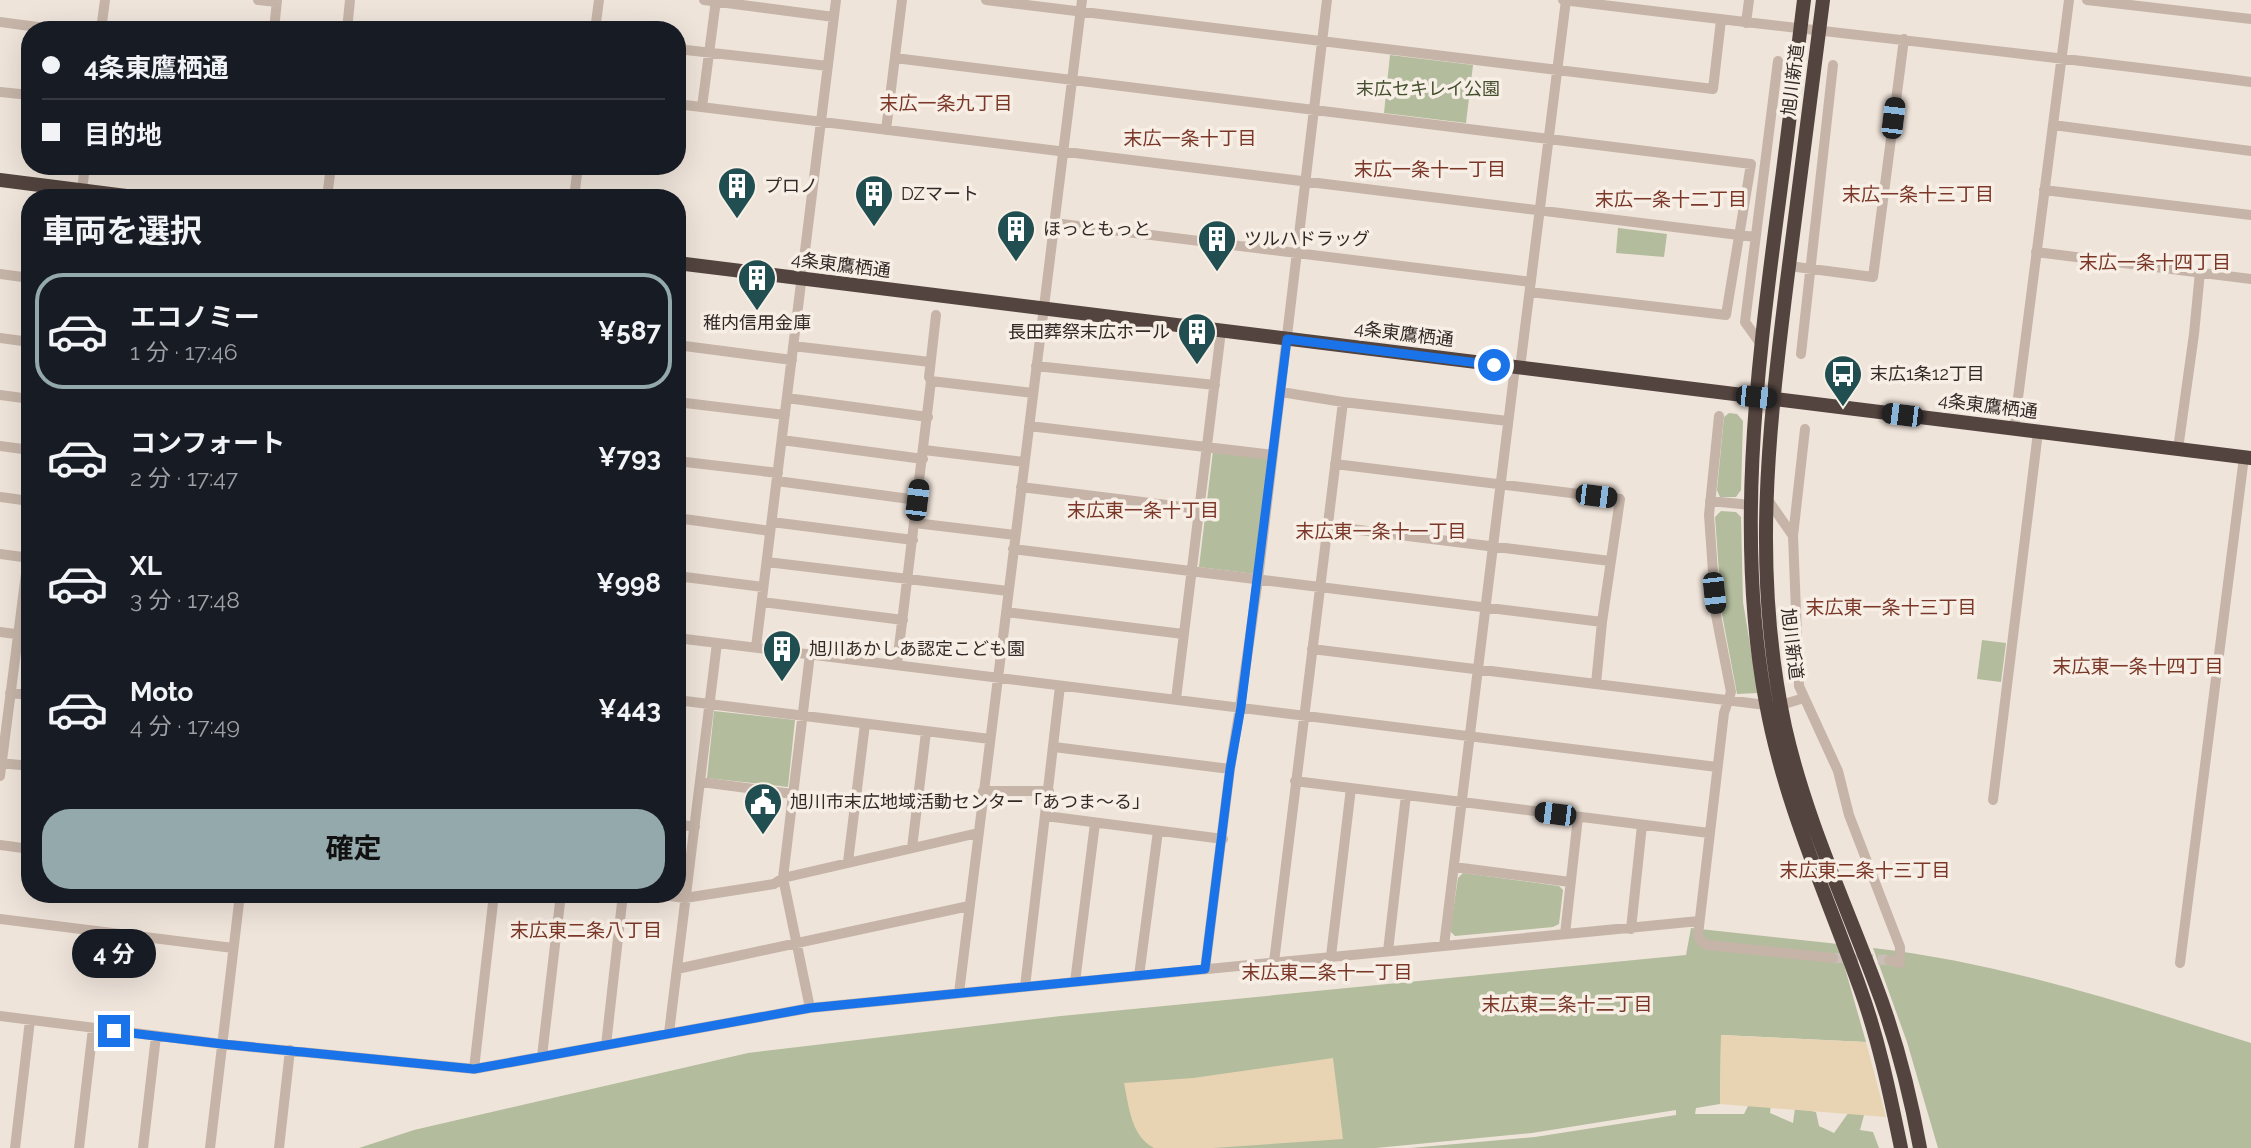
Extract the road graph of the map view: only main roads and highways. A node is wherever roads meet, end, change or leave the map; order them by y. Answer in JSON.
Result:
{"nodes":[{"id":1,"x":1804,"y":0,"type":"edge"},
{"id":2,"x":1823,"y":0,"type":"edge"},
{"id":3,"x":0,"y":180,"type":"edge"},
{"id":4,"x":53,"y":189,"type":"edge"},
{"id":5,"x":686,"y":264,"type":"edge"},
{"id":6,"x":1756,"y":397,"type":"junction"},
{"id":7,"x":1773,"y":399,"type":"junction"},
{"id":8,"x":2248,"y":458,"type":"edge"},
{"id":9,"x":1773,"y":705,"type":"junction"},
{"id":10,"x":1901,"y":1148,"type":"edge"},
{"id":11,"x":1920,"y":1148,"type":"edge"}],
"edges":[{"from":1,"to":6,"type":"highway","name":"旭川新道"},
{"from":2,"to":7,"type":"highway","name":"旭川新道"},
{"from":3,"to":4,"type":"highway"},
{"from":5,"to":6,"type":"highway","name":"4条東鷹栖通"},
{"from":6,"to":7,"type":"highway","name":"4条東鷹栖通"},
{"from":6,"to":9,"type":"highway","name":"旭川新道"},
{"from":7,"to":8,"type":"highway","name":"4条東鷹栖通"},
{"from":7,"to":9,"type":"highway","name":"旭川新道"},
{"from":9,"to":10,"type":"highway","name":"旭川新道"},
{"from":9,"to":11,"type":"highway","name":"旭川新道"}]}
